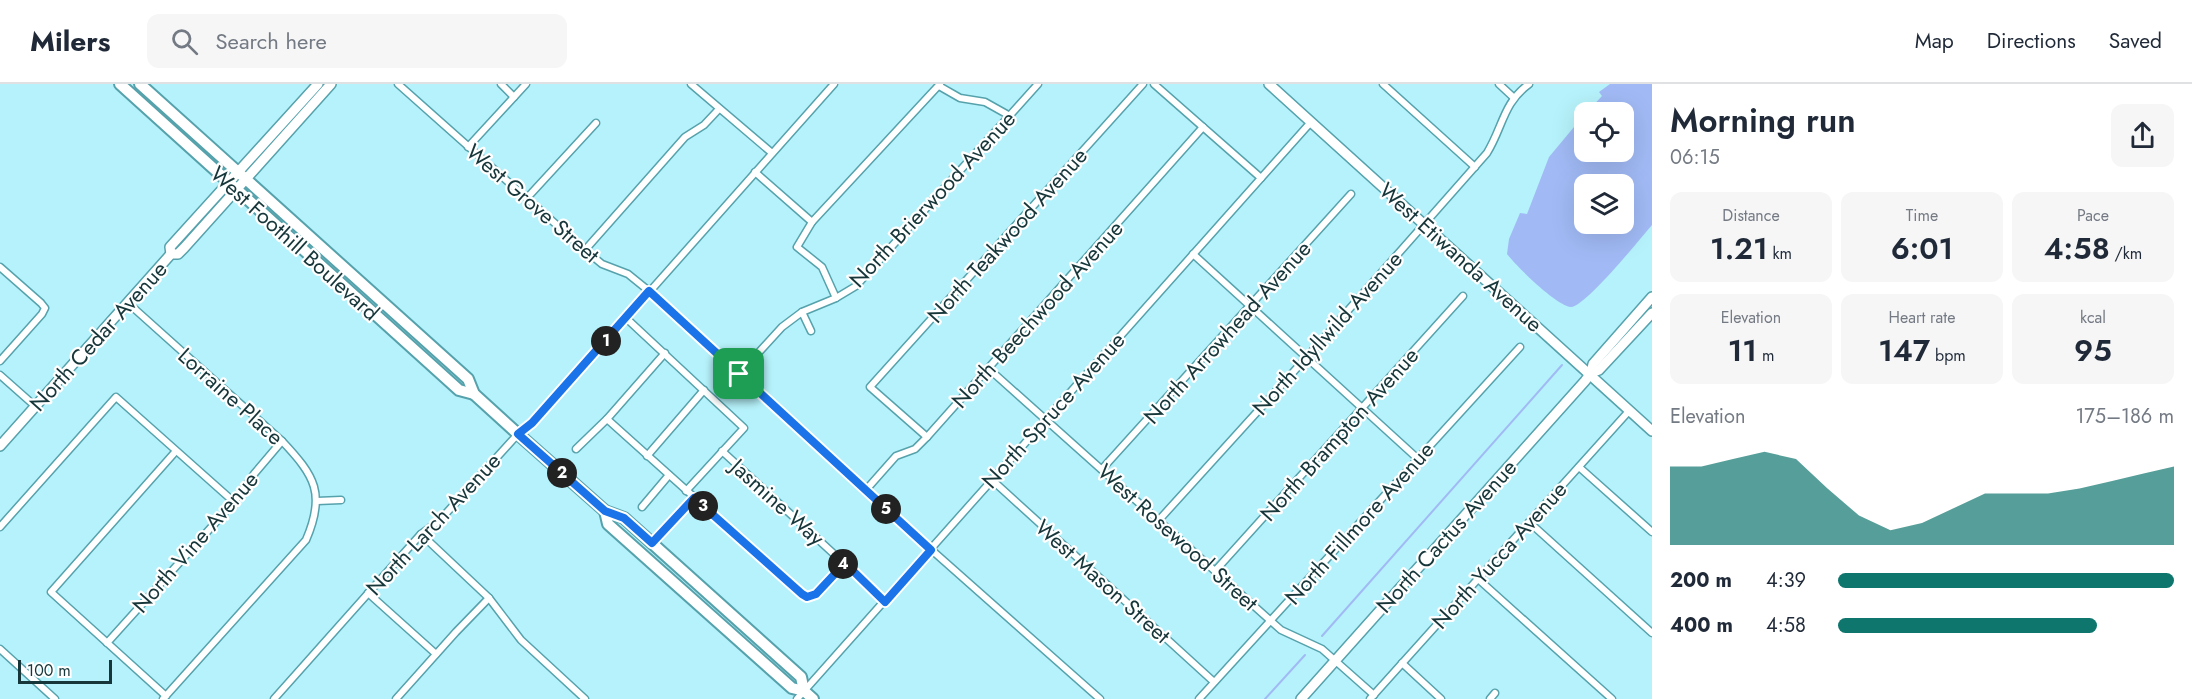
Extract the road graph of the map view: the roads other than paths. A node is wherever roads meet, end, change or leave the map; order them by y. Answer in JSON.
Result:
{"nodes":[{"id":1,"x":120,"y":84,"type":"edge"},
{"id":2,"x":140,"y":84,"type":"edge"},
{"id":3,"x":318,"y":84,"type":"edge"},
{"id":4,"x":323,"y":84,"type":"edge"},
{"id":5,"x":331,"y":84,"type":"edge"},
{"id":6,"x":398,"y":84,"type":"edge"},
{"id":7,"x":501,"y":84,"type":"edge"},
{"id":8,"x":526,"y":84,"type":"edge"},
{"id":9,"x":691,"y":84,"type":"edge"},
{"id":10,"x":834,"y":84,"type":"edge"},
{"id":11,"x":1038,"y":84,"type":"edge"},
{"id":12,"x":1143,"y":84,"type":"edge"},
{"id":13,"x":1154,"y":84,"type":"edge"},
{"id":14,"x":1269,"y":84,"type":"edge"},
{"id":15,"x":1383,"y":84,"type":"edge"},
{"id":16,"x":1499,"y":84,"type":"edge"},
{"id":17,"x":1529,"y":84,"type":"edge"},
{"id":18,"x":939,"y":85,"type":"edge"},
{"id":19,"x":514,"y":97,"type":"junction"},
{"id":20,"x":1513,"y":97,"type":"junction"},
{"id":21,"x":313,"y":104,"type":"junction"},
{"id":22,"x":719,"y":109,"type":"junction"},
{"id":23,"x":1010,"y":116,"type":"junction"},
{"id":24,"x":1311,"y":122,"type":"junction"},
{"id":25,"x":596,"y":123,"type":"dead end"},
{"id":26,"x":1203,"y":128,"type":"junction"},
{"id":27,"x":468,"y":147,"type":"junction"},
{"id":28,"x":772,"y":153,"type":"junction"},
{"id":29,"x":1474,"y":167,"type":"junction"},
{"id":30,"x":755,"y":172,"type":"junction"},
{"id":31,"x":242,"y":175,"type":"junction"},
{"id":32,"x":1261,"y":178,"type":"junction"},
{"id":33,"x":232,"y":186,"type":"junction"},
{"id":34,"x":1351,"y":194,"type":"dead end"},
{"id":35,"x":527,"y":198,"type":"junction"},
{"id":36,"x":812,"y":222,"type":"junction"},
{"id":37,"x":1424,"y":224,"type":"junction"},
{"id":38,"x":585,"y":250,"type":"junction"},
{"id":39,"x":1192,"y":254,"type":"junction"},
{"id":40,"x":0,"y":267,"type":"edge"},
{"id":41,"x":327,"y":272,"type":"junction"},
{"id":42,"x":649,"y":291,"type":"junction"},
{"id":43,"x":1463,"y":296,"type":"dead end"},
{"id":44,"x":1652,"y":297,"type":"edge"},
{"id":45,"x":837,"y":298,"type":"junction"},
{"id":46,"x":384,"y":302,"type":"junction"},
{"id":47,"x":128,"y":303,"type":"junction"},
{"id":48,"x":1250,"y":307,"type":"junction"},
{"id":49,"x":802,"y":312,"type":"junction"},
{"id":50,"x":1652,"y":313,"type":"edge"},
{"id":51,"x":626,"y":318,"type":"junction"},
{"id":52,"x":811,"y":331,"type":"dead end"},
{"id":53,"x":396,"y":333,"type":"junction"},
{"id":54,"x":1520,"y":347,"type":"dead end"},
{"id":55,"x":665,"y":353,"type":"junction"},
{"id":56,"x":1306,"y":357,"type":"junction"},
{"id":57,"x":0,"y":361,"type":"edge"},
{"id":58,"x":989,"y":369,"type":"junction"},
{"id":59,"x":458,"y":370,"type":"junction"},
{"id":60,"x":739,"y":374,"type":"junction"},
{"id":61,"x":1591,"y":374,"type":"junction"},
{"id":62,"x":0,"y":375,"type":"edge"},
{"id":63,"x":704,"y":390,"type":"junction"},
{"id":64,"x":474,"y":394,"type":"junction"},
{"id":65,"x":35,"y":406,"type":"junction"},
{"id":66,"x":1363,"y":408,"type":"junction"},
{"id":67,"x":1629,"y":411,"type":"junction"},
{"id":68,"x":607,"y":418,"type":"junction"},
{"id":69,"x":1046,"y":419,"type":"junction"},
{"id":70,"x":1652,"y":431,"type":"edge"},
{"id":71,"x":518,"y":434,"type":"junction"},
{"id":72,"x":927,"y":437,"type":"junction"},
{"id":73,"x":282,"y":441,"type":"junction"},
{"id":74,"x":0,"y":446,"type":"edge"},
{"id":75,"x":576,"y":449,"type":"dead end"},
{"id":76,"x":176,"y":451,"type":"junction"},
{"id":77,"x":722,"y":451,"type":"junction"},
{"id":78,"x":647,"y":456,"type":"junction"},
{"id":79,"x":1417,"y":458,"type":"junction"},
{"id":80,"x":1579,"y":467,"type":"junction"},
{"id":81,"x":1102,"y":469,"type":"junction"},
{"id":82,"x":669,"y":475,"type":"junction"},
{"id":83,"x":991,"y":479,"type":"junction"},
{"id":84,"x":686,"y":491,"type":"junction"},
{"id":85,"x":865,"y":491,"type":"junction"},
{"id":86,"x":694,"y":498,"type":"junction"},
{"id":87,"x":341,"y":500,"type":"dead end"},
{"id":88,"x":317,"y":501,"type":"junction"},
{"id":89,"x":234,"y":502,"type":"junction"},
{"id":90,"x":642,"y":507,"type":"dead end"},
{"id":91,"x":605,"y":511,"type":"junction"},
{"id":92,"x":1159,"y":520,"type":"junction"},
{"id":93,"x":1529,"y":522,"type":"junction"},
{"id":94,"x":0,"y":527,"type":"edge"},
{"id":95,"x":1652,"y":532,"type":"edge"},
{"id":96,"x":421,"y":534,"type":"junction"},
{"id":97,"x":652,"y":543,"type":"junction"},
{"id":98,"x":931,"y":550,"type":"junction"},
{"id":99,"x":845,"y":563,"type":"junction"},
{"id":100,"x":1215,"y":571,"type":"junction"},
{"id":101,"x":1477,"y":578,"type":"junction"},
{"id":102,"x":369,"y":593,"type":"junction"},
{"id":103,"x":489,"y":598,"type":"junction"},
{"id":104,"x":885,"y":602,"type":"junction"},
{"id":105,"x":1271,"y":621,"type":"junction"},
{"id":106,"x":1652,"y":633,"type":"edge"},
{"id":107,"x":107,"y":643,"type":"junction"},
{"id":108,"x":0,"y":649,"type":"edge"},
{"id":109,"x":436,"y":654,"type":"junction"},
{"id":110,"x":1336,"y":660,"type":"junction"},
{"id":111,"x":1402,"y":663,"type":"junction"},
{"id":112,"x":1214,"y":682,"type":"junction"},
{"id":113,"x":800,"y":695,"type":"edge"},
{"id":114,"x":165,"y":697,"type":"edge"},
{"id":115,"x":1372,"y":697,"type":"edge"},
{"id":116,"x":55,"y":699,"type":"edge"},
{"id":117,"x":274,"y":699,"type":"edge"},
{"id":118,"x":396,"y":699,"type":"edge"},
{"id":119,"x":585,"y":699,"type":"edge"},
{"id":120,"x":813,"y":699,"type":"edge"},
{"id":121,"x":1100,"y":699,"type":"edge"},
{"id":122,"x":1199,"y":699,"type":"edge"},
{"id":123,"x":1301,"y":699,"type":"edge"},
{"id":124,"x":1441,"y":699,"type":"edge"},
{"id":125,"x":1612,"y":699,"type":"edge"}],
"edges":[{"from":1,"to":33,"type":"main road","name":"West Foothill Boulevard"},
{"from":2,"to":31,"type":"main road","name":"West Foothill Boulevard"},
{"from":3,"to":31,"type":"main road","name":"North Cedar Avenue"},
{"from":4,"to":21,"type":"main road"},
{"from":5,"to":21,"type":"main road","name":"North Cedar Avenue"},
{"from":6,"to":27,"type":"street","name":"West Grove Street"},
{"from":7,"to":19,"type":"street"},
{"from":8,"to":19,"type":"street"},
{"from":9,"to":22,"type":"street"},
{"from":10,"to":28,"type":"street","name":"North Larch Avenue"},
{"from":11,"to":23,"type":"street","name":"North Brierwood Avenue"},
{"from":12,"to":72,"type":"street","name":"North Teakwood Avenue"},
{"from":13,"to":26,"type":"street"},
{"from":14,"to":24,"type":"main road","name":"West Etiwanda Avenue"},
{"from":15,"to":29,"type":"street"},
{"from":16,"to":20,"type":"street"},
{"from":17,"to":20,"type":"street","name":"North Idyllwild Avenue"},
{"from":18,"to":23,"type":"street"},
{"from":18,"to":36,"type":"street"},
{"from":19,"to":27,"type":"street"},
{"from":20,"to":29,"type":"street","name":"North Idyllwild Avenue"},
{"from":21,"to":31,"type":"main road","name":"North Cedar Avenue"},
{"from":22,"to":28,"type":"street"},
{"from":22,"to":38,"type":"street"},
{"from":23,"to":45,"type":"street","name":"North Brierwood Avenue"},
{"from":24,"to":32,"type":"street","name":"North Spruce Avenue"},
{"from":24,"to":37,"type":"main road","name":"West Etiwanda Avenue"},
{"from":25,"to":35,"type":"street"},
{"from":26,"to":32,"type":"street"},
{"from":26,"to":58,"type":"street","name":"North Beechwood Avenue"},
{"from":27,"to":35,"type":"street","name":"West Grove Street"},
{"from":28,"to":30,"type":"street","name":"North Larch Avenue"},
{"from":29,"to":37,"type":"street","name":"North Idyllwild Avenue"},
{"from":30,"to":36,"type":"street"},
{"from":30,"to":42,"type":"street","name":"North Larch Avenue"},
{"from":31,"to":33,"type":"main road","name":"North Cedar Avenue"},
{"from":31,"to":46,"type":"main road","name":"West Foothill Boulevard"},
{"from":32,"to":39,"type":"street","name":"North Spruce Avenue"},
{"from":33,"to":41,"type":"main road","name":"West Foothill Boulevard"},
{"from":33,"to":47,"type":"main road","name":"North Cedar Avenue"},
{"from":34,"to":48,"type":"street","name":"North Arrowhead Avenue"},
{"from":35,"to":38,"type":"street","name":"West Grove Street"},
{"from":36,"to":45,"type":"street"},
{"from":37,"to":56,"type":"street","name":"North Idyllwild Avenue"},
{"from":37,"to":61,"type":"main road","name":"West Etiwanda Avenue"},
{"from":38,"to":42,"type":"street","name":"West Grove Street"},
{"from":39,"to":48,"type":"street"},
{"from":39,"to":69,"type":"street","name":"North Spruce Avenue"},
{"from":40,"to":57,"type":"street"},
{"from":41,"to":46,"type":"main road"},
{"from":41,"to":53,"type":"main road","name":"West Foothill Boulevard"},
{"from":42,"to":51,"type":"street","name":"North Larch Avenue"},
{"from":42,"to":60,"type":"street","name":"West Grove Street"},
{"from":43,"to":66,"type":"street","name":"North Brampton Avenue"},
{"from":44,"to":61,"type":"main road","name":"North Cactus Avenue"},
{"from":45,"to":49,"type":"street","name":"North Brierwood Avenue"},
{"from":46,"to":59,"type":"main road","name":"West Foothill Boulevard"},
{"from":47,"to":65,"type":"main road","name":"North Cedar Avenue"},
{"from":47,"to":73,"type":"street","name":"Lorraine Place"},
{"from":48,"to":56,"type":"street"},
{"from":48,"to":81,"type":"street","name":"North Arrowhead Avenue"},
{"from":49,"to":52,"type":"street"},
{"from":49,"to":60,"type":"street","name":"North Brierwood Avenue"},
{"from":50,"to":61,"type":"main road","name":"North Cactus Avenue"},
{"from":51,"to":55,"type":"street"},
{"from":51,"to":71,"type":"street","name":"North Larch Avenue"},
{"from":53,"to":59,"type":"main road"},
{"from":53,"to":64,"type":"main road","name":"West Foothill Boulevard"},
{"from":54,"to":79,"type":"street","name":"North Fillmore Avenue"},
{"from":55,"to":63,"type":"street"},
{"from":55,"to":68,"type":"street"},
{"from":56,"to":66,"type":"street"},
{"from":56,"to":92,"type":"street","name":"North Idyllwild Avenue"},
{"from":58,"to":69,"type":"street","name":"West Rosewood Street"},
{"from":58,"to":72,"type":"street","name":"North Beechwood Avenue"},
{"from":59,"to":64,"type":"main road","name":"West Foothill Boulevard"},
{"from":60,"to":85,"type":"street","name":"West Grove Street"},
{"from":61,"to":67,"type":"main road","name":"West Etiwanda Avenue"},
{"from":61,"to":110,"type":"main road","name":"North Cactus Avenue"},
{"from":62,"to":65,"type":"street"},
{"from":63,"to":77,"type":"street"},
{"from":63,"to":78,"type":"street"},
{"from":64,"to":71,"type":"main road","name":"West Foothill Boulevard"},
{"from":65,"to":74,"type":"main road","name":"North Cedar Avenue"},
{"from":66,"to":79,"type":"street"},
{"from":66,"to":100,"type":"street","name":"North Brampton Avenue"},
{"from":67,"to":70,"type":"main road","name":"West Etiwanda Avenue"},
{"from":67,"to":80,"type":"street","name":"North Yucca Avenue"},
{"from":68,"to":75,"type":"street"},
{"from":68,"to":78,"type":"street"},
{"from":69,"to":81,"type":"street","name":"West Rosewood Street"},
{"from":69,"to":83,"type":"street","name":"North Spruce Avenue"},
{"from":71,"to":91,"type":"main road","name":"West Foothill Boulevard"},
{"from":71,"to":96,"type":"street","name":"North Larch Avenue"},
{"from":72,"to":85,"type":"street","name":"North Beechwood Avenue"},
{"from":73,"to":88,"type":"street","name":"Lorraine Place"},
{"from":73,"to":89,"type":"street","name":"North Vine Avenue"},
{"from":76,"to":89,"type":"street"},
{"from":76,"to":94,"type":"street"},
{"from":76,"to":107,"type":"street"},
{"from":77,"to":84,"type":"street"},
{"from":77,"to":99,"type":"street","name":"Jasmine Way"},
{"from":78,"to":82,"type":"street"},
{"from":79,"to":105,"type":"street","name":"North Fillmore Avenue"},
{"from":80,"to":93,"type":"street","name":"North Yucca Avenue"},
{"from":80,"to":95,"type":"street"},
{"from":81,"to":92,"type":"street","name":"West Rosewood Street"},
{"from":82,"to":84,"type":"street"},
{"from":82,"to":90,"type":"street"},
{"from":83,"to":98,"type":"street","name":"North Spruce Avenue"},
{"from":83,"to":112,"type":"street","name":"West Mason Street"},
{"from":84,"to":86,"type":"street"},
{"from":85,"to":98,"type":"street","name":"West Grove Street"},
{"from":86,"to":97,"type":"street"},
{"from":86,"to":99,"type":"street"},
{"from":87,"to":88,"type":"street"},
{"from":88,"to":114,"type":"street"},
{"from":89,"to":107,"type":"street","name":"North Vine Avenue"},
{"from":91,"to":97,"type":"main road","name":"West Foothill Boulevard"},
{"from":91,"to":113,"type":"main road","name":"West Foothill Boulevard"},
{"from":92,"to":100,"type":"street","name":"West Rosewood Street"},
{"from":93,"to":101,"type":"street","name":"North Yucca Avenue"},
{"from":93,"to":106,"type":"street"},
{"from":96,"to":102,"type":"street","name":"North Larch Avenue"},
{"from":96,"to":103,"type":"street"},
{"from":97,"to":113,"type":"main road","name":"West Foothill Boulevard"},
{"from":98,"to":104,"type":"street","name":"North Spruce Avenue"},
{"from":98,"to":121,"type":"street","name":"West Grove Street"},
{"from":99,"to":104,"type":"street","name":"Jasmine Way"},
{"from":100,"to":105,"type":"street","name":"West Rosewood Street"},
{"from":101,"to":111,"type":"street","name":"North Yucca Avenue"},
{"from":101,"to":125,"type":"street"},
{"from":102,"to":109,"type":"street"},
{"from":102,"to":117,"type":"street","name":"North Larch Avenue"},
{"from":103,"to":109,"type":"street"},
{"from":103,"to":119,"type":"street"},
{"from":104,"to":113,"type":"street","name":"North Spruce Avenue"},
{"from":105,"to":110,"type":"street","name":"West Rosewood Street"},
{"from":105,"to":112,"type":"street","name":"North Fillmore Avenue"},
{"from":107,"to":114,"type":"street"},
{"from":108,"to":116,"type":"street"},
{"from":109,"to":118,"type":"street"},
{"from":110,"to":115,"type":"street","name":"West Rosewood Street"},
{"from":110,"to":123,"type":"main road","name":"North Cactus Avenue"},
{"from":111,"to":115,"type":"street","name":"North Yucca Avenue"},
{"from":111,"to":124,"type":"street"},
{"from":112,"to":122,"type":"street","name":"North Fillmore Avenue"},
{"from":113,"to":120,"type":"main road","name":"West Foothill Boulevard"}]}
